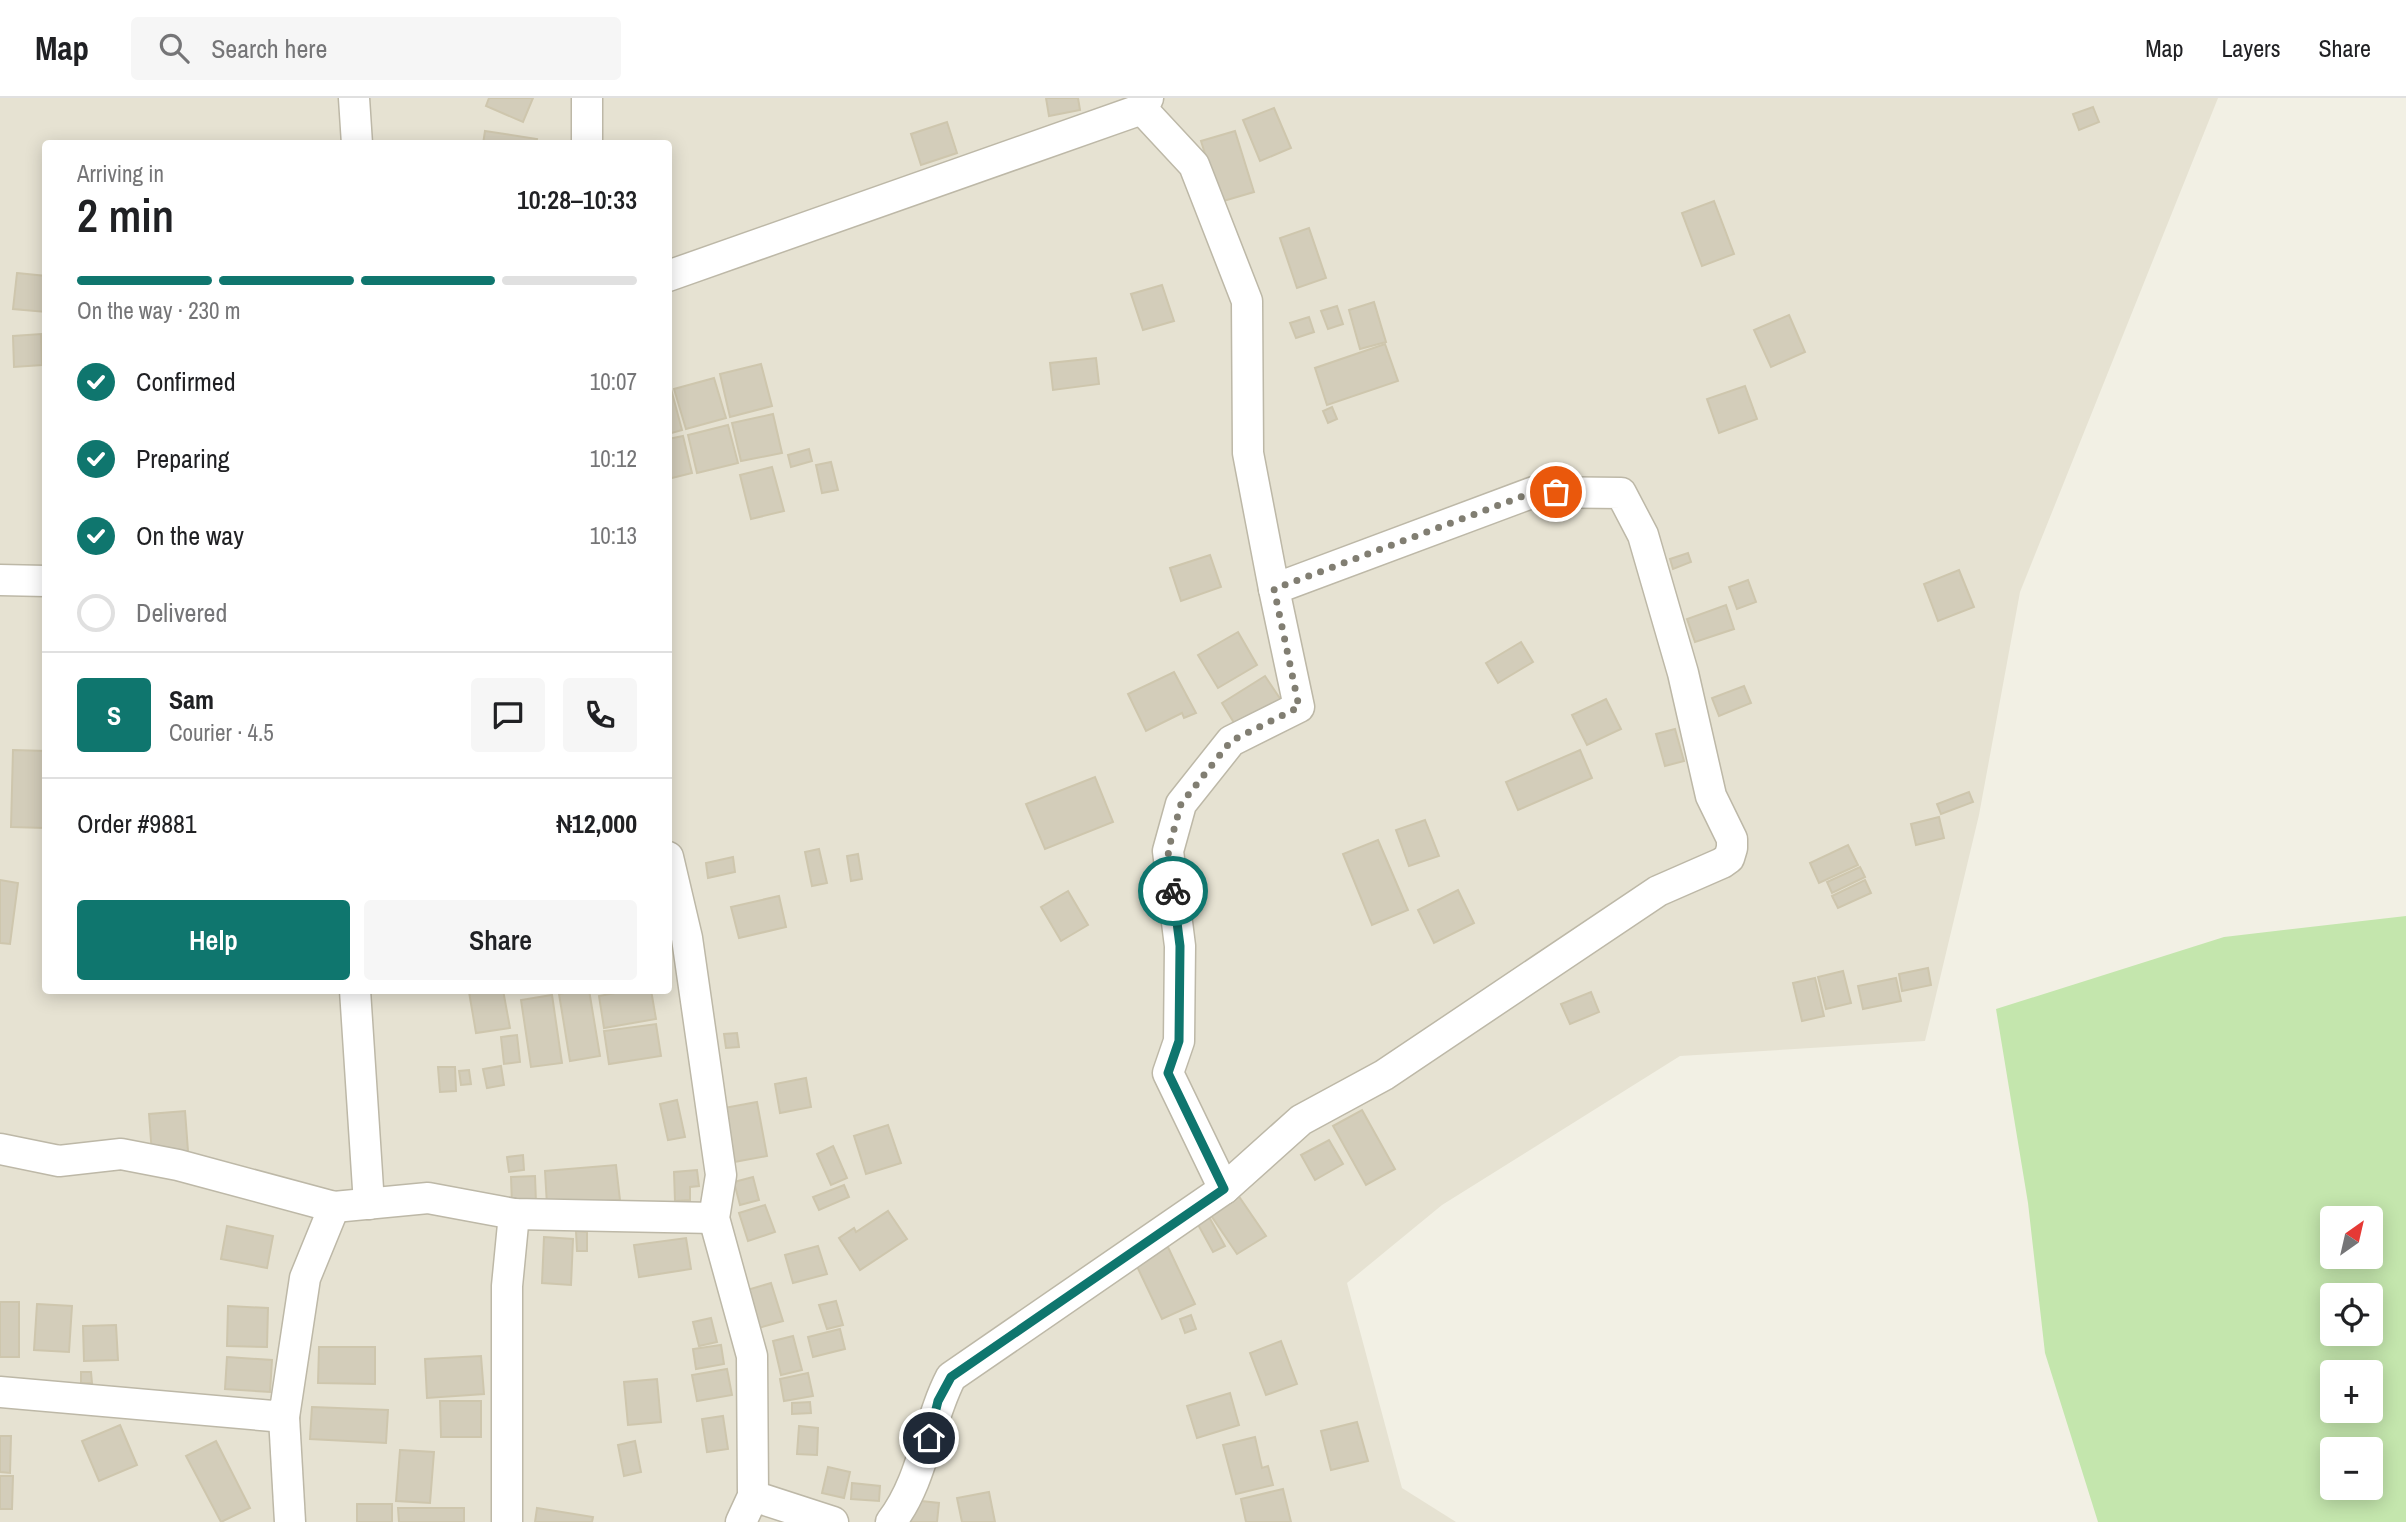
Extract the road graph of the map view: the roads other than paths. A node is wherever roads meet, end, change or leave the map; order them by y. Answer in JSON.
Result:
{"nodes":[{"id":1,"x":354,"y":98,"type":"edge"},
{"id":2,"x":587,"y":98,"type":"edge"},
{"id":3,"x":1145,"y":104,"type":"edge"},
{"id":4,"x":357,"y":140,"type":"edge"},
{"id":5,"x":587,"y":140,"type":"edge"},
{"id":6,"x":672,"y":275,"type":"edge"},
{"id":7,"x":0,"y":580,"type":"edge"},
{"id":8,"x":42,"y":581,"type":"edge"},
{"id":9,"x":1274,"y":589,"type":"junction"},
{"id":10,"x":672,"y":874,"type":"edge"},
{"id":11,"x":355,"y":994,"type":"edge"},
{"id":12,"x":0,"y":1149,"type":"edge"},
{"id":13,"x":1224,"y":1189,"type":"junction"},
{"id":14,"x":369,"y":1204,"type":"junction"},
{"id":15,"x":334,"y":1207,"type":"junction"},
{"id":16,"x":514,"y":1214,"type":"junction"},
{"id":17,"x":714,"y":1218,"type":"junction"},
{"id":18,"x":0,"y":1392,"type":"edge"},
{"id":19,"x":284,"y":1416,"type":"junction"},
{"id":20,"x":747,"y":1509,"type":"edge"},
{"id":21,"x":290,"y":1522,"type":"edge"},
{"id":22,"x":507,"y":1522,"type":"edge"},
{"id":23,"x":833,"y":1522,"type":"edge"},
{"id":24,"x":891,"y":1522,"type":"edge"}],
"edges":[{"from":1,"to":4,"type":"street"},
{"from":2,"to":5,"type":"street"},
{"from":3,"to":6,"type":"street"},
{"from":3,"to":9,"type":"street"},
{"from":7,"to":8,"type":"street"},
{"from":9,"to":13,"type":"street"},
{"from":9,"to":13,"type":"street"},
{"from":10,"to":17,"type":"street"},
{"from":11,"to":14,"type":"street"},
{"from":12,"to":15,"type":"street"},
{"from":13,"to":24,"type":"street"},
{"from":14,"to":15,"type":"street"},
{"from":14,"to":16,"type":"street"},
{"from":15,"to":19,"type":"street"},
{"from":16,"to":17,"type":"street"},
{"from":16,"to":22,"type":"street"},
{"from":17,"to":20,"type":"street"},
{"from":18,"to":19,"type":"street"},
{"from":19,"to":21,"type":"street"},
{"from":20,"to":23,"type":"street"}]}
